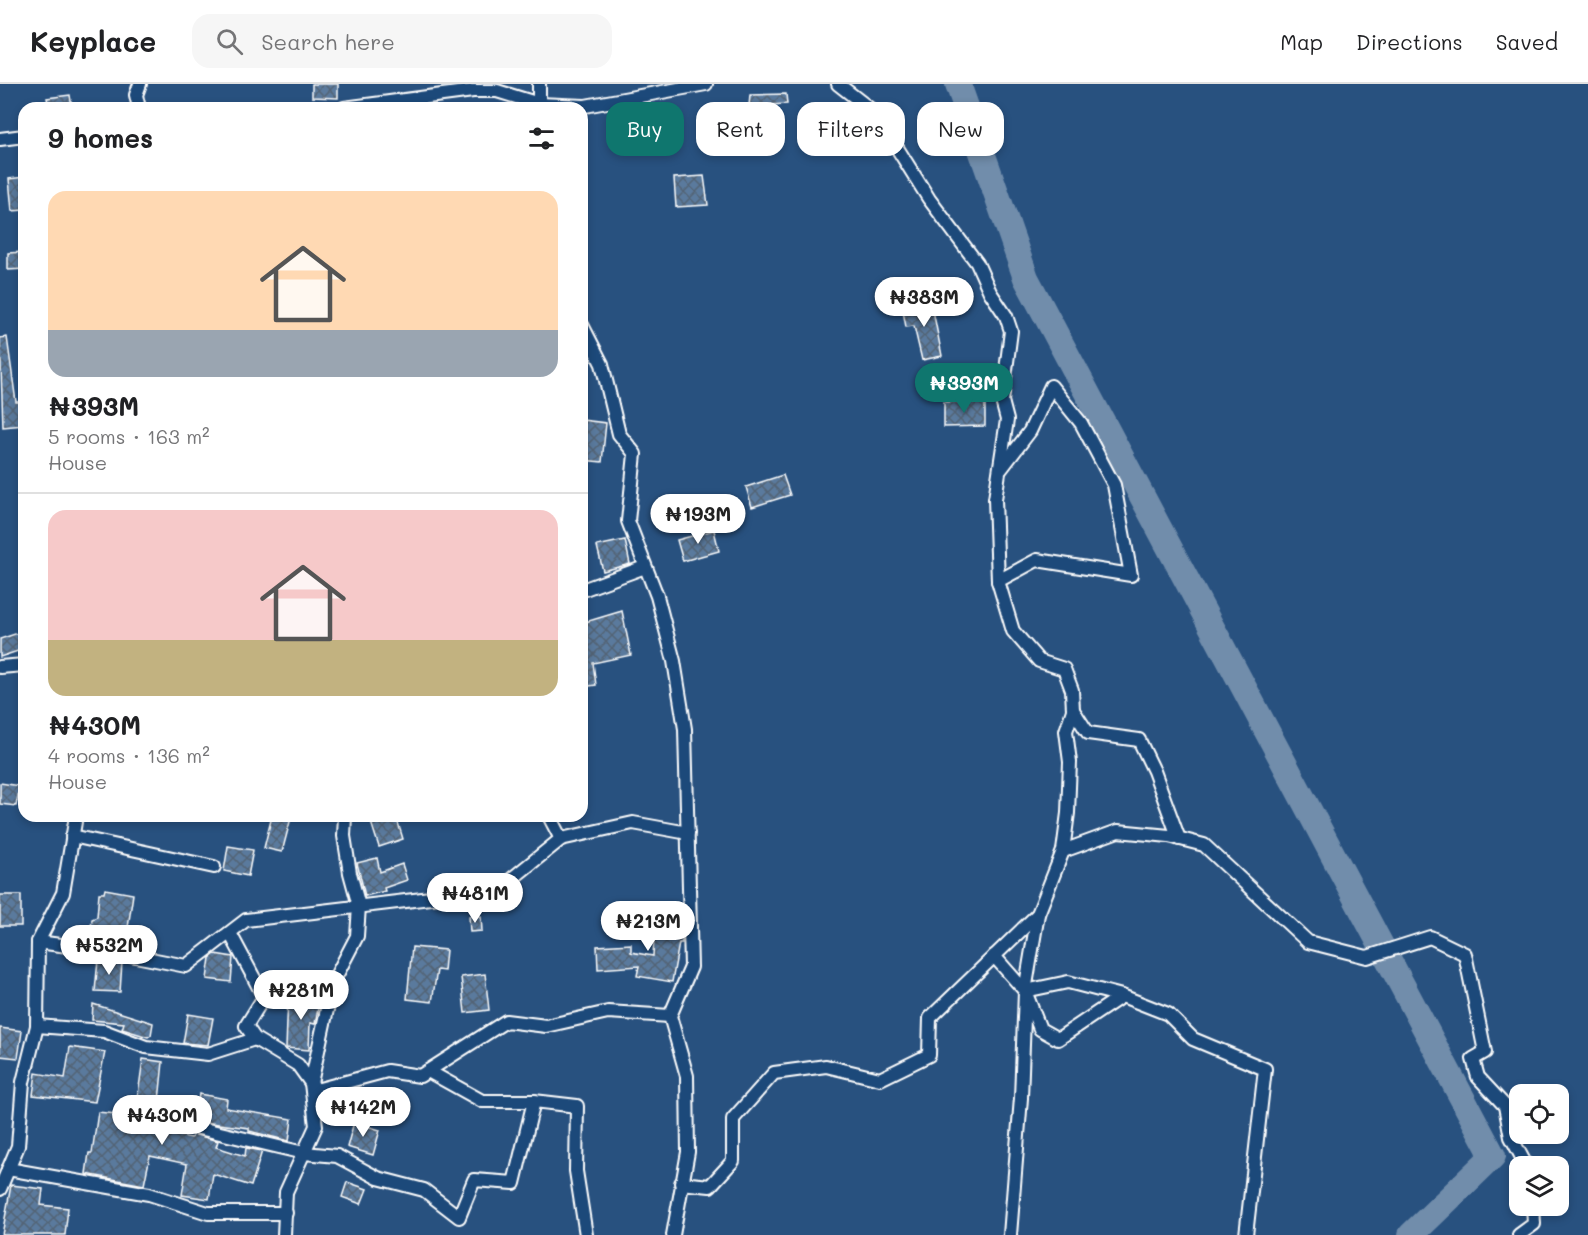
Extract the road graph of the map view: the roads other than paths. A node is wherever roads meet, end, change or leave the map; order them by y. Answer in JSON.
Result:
{"nodes":[{"id":1,"x":140,"y":84,"type":"edge"},
{"id":2,"x":539,"y":84,"type":"edge"},
{"id":3,"x":706,"y":84,"type":"edge"},
{"id":4,"x":838,"y":84,"type":"edge"},
{"id":5,"x":138,"y":102,"type":"edge"},
{"id":6,"x":396,"y":102,"type":"edge"},
{"id":7,"x":533,"y":102,"type":"edge"},
{"id":8,"x":539,"y":102,"type":"edge"},
{"id":9,"x":588,"y":105,"type":"edge"},
{"id":10,"x":18,"y":136,"type":"edge"},
{"id":11,"x":0,"y":138,"type":"edge"},
{"id":12,"x":588,"y":337,"type":"edge"},
{"id":13,"x":999,"y":471,"type":"junction"},
{"id":14,"x":645,"y":567,"type":"junction"},
{"id":15,"x":998,"y":581,"type":"junction"},
{"id":16,"x":588,"y":588,"type":"edge"},
{"id":17,"x":18,"y":666,"type":"edge"},
{"id":18,"x":0,"y":667,"type":"edge"},
{"id":19,"x":1073,"y":710,"type":"junction"},
{"id":20,"x":75,"y":822,"type":"edge"},
{"id":21,"x":345,"y":822,"type":"edge"},
{"id":22,"x":552,"y":822,"type":"edge"},
{"id":23,"x":688,"y":833,"type":"junction"},
{"id":24,"x":72,"y":836,"type":"junction"},
{"id":25,"x":561,"y":839,"type":"junction"},
{"id":26,"x":1179,"y":839,"type":"junction"},
{"id":27,"x":1063,"y":851,"type":"junction"},
{"id":28,"x":214,"y":867,"type":"dead end"},
{"id":29,"x":359,"y":906,"type":"junction"},
{"id":30,"x":1038,"y":914,"type":"junction"},
{"id":31,"x":230,"y":933,"type":"junction"},
{"id":32,"x":38,"y":942,"type":"junction"},
{"id":33,"x":993,"y":956,"type":"junction"},
{"id":34,"x":1025,"y":991,"type":"junction"},
{"id":35,"x":1122,"y":996,"type":"junction"},
{"id":36,"x":670,"y":1016,"type":"junction"},
{"id":37,"x":37,"y":1026,"type":"junction"},
{"id":38,"x":255,"y":1039,"type":"junction"},
{"id":39,"x":428,"y":1071,"type":"junction"},
{"id":40,"x":311,"y":1083,"type":"junction"},
{"id":41,"x":534,"y":1101,"type":"junction"},
{"id":42,"x":200,"y":1128,"type":"dead end"},
{"id":43,"x":304,"y":1153,"type":"junction"},
{"id":44,"x":1521,"y":1156,"type":"edge"},
{"id":45,"x":8,"y":1169,"type":"junction"},
{"id":46,"x":681,"y":1183,"type":"junction"},
{"id":47,"x":0,"y":1189,"type":"edge"},
{"id":48,"x":286,"y":1213,"type":"junction"},
{"id":49,"x":1534,"y":1216,"type":"edge"},
{"id":50,"x":284,"y":1235,"type":"edge"},
{"id":51,"x":586,"y":1235,"type":"edge"},
{"id":52,"x":673,"y":1235,"type":"edge"},
{"id":53,"x":1010,"y":1235,"type":"edge"},
{"id":54,"x":1246,"y":1235,"type":"edge"},
{"id":55,"x":1519,"y":1235,"type":"edge"}],
"edges":[{"from":1,"to":5,"type":"street"},
{"from":2,"to":8,"type":"street"},
{"from":3,"to":9,"type":"street"},
{"from":4,"to":13,"type":"street"},
{"from":6,"to":7,"type":"street"},
{"from":10,"to":11,"type":"street"},
{"from":12,"to":14,"type":"street"},
{"from":13,"to":15,"type":"street"},
{"from":13,"to":15,"type":"street"},
{"from":14,"to":16,"type":"street"},
{"from":14,"to":23,"type":"street"},
{"from":15,"to":19,"type":"street"},
{"from":17,"to":18,"type":"street"},
{"from":19,"to":26,"type":"street"},
{"from":19,"to":27,"type":"street"},
{"from":20,"to":24,"type":"street"},
{"from":21,"to":29,"type":"street"},
{"from":22,"to":25,"type":"street"},
{"from":23,"to":25,"type":"street"},
{"from":23,"to":36,"type":"street"},
{"from":24,"to":28,"type":"street"},
{"from":24,"to":32,"type":"street"},
{"from":25,"to":29,"type":"street"},
{"from":26,"to":27,"type":"street"},
{"from":26,"to":44,"type":"street"},
{"from":27,"to":30,"type":"street"},
{"from":29,"to":31,"type":"street"},
{"from":29,"to":40,"type":"street"},
{"from":30,"to":33,"type":"street"},
{"from":30,"to":34,"type":"street"},
{"from":31,"to":32,"type":"street"},
{"from":31,"to":38,"type":"street"},
{"from":32,"to":37,"type":"street"},
{"from":33,"to":34,"type":"street"},
{"from":33,"to":46,"type":"street"},
{"from":34,"to":35,"type":"street"},
{"from":34,"to":35,"type":"street"},
{"from":34,"to":53,"type":"street"},
{"from":35,"to":54,"type":"street"},
{"from":36,"to":39,"type":"street"},
{"from":36,"to":46,"type":"street"},
{"from":37,"to":38,"type":"street"},
{"from":37,"to":45,"type":"street"},
{"from":38,"to":40,"type":"street"},
{"from":39,"to":40,"type":"street"},
{"from":39,"to":41,"type":"street"},
{"from":40,"to":43,"type":"street"},
{"from":41,"to":43,"type":"street"},
{"from":41,"to":51,"type":"street"},
{"from":42,"to":43,"type":"street"},
{"from":43,"to":48,"type":"street"},
{"from":45,"to":47,"type":"street"},
{"from":45,"to":48,"type":"street"},
{"from":46,"to":52,"type":"street"},
{"from":48,"to":50,"type":"street"},
{"from":49,"to":55,"type":"street"}]}
